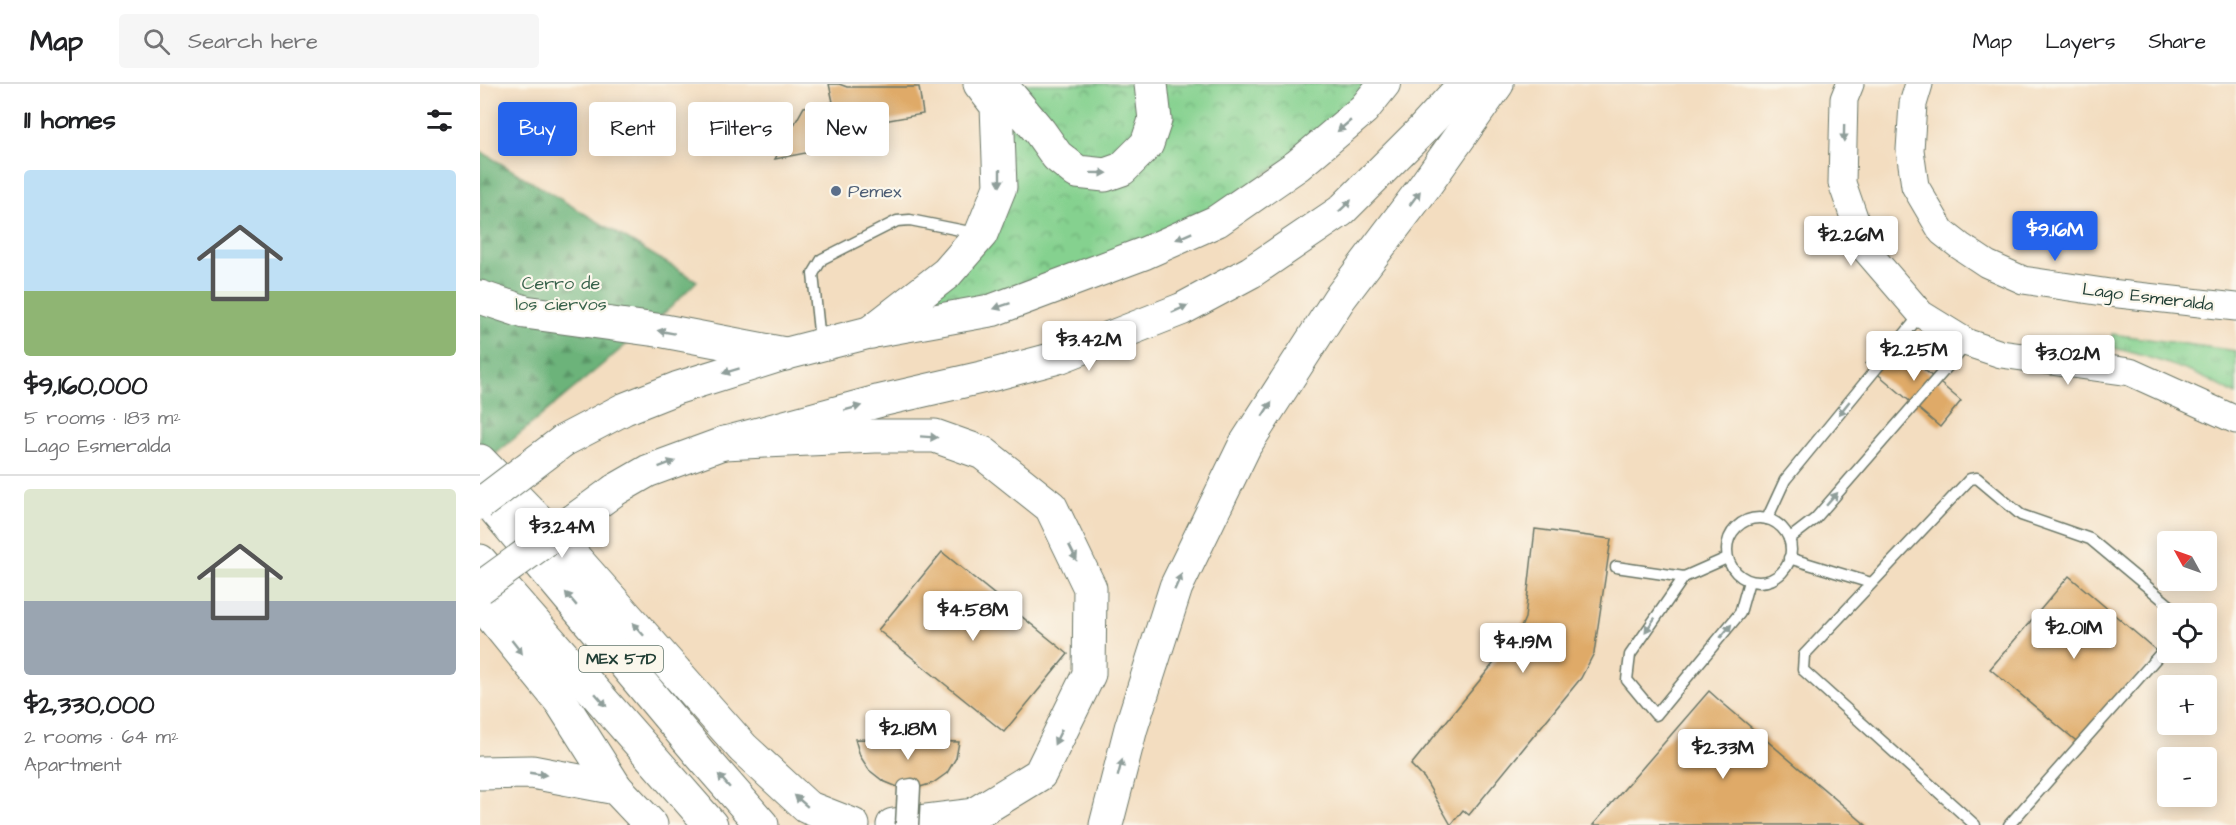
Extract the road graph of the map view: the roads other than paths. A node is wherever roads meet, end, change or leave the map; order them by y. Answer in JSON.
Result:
{"nodes":[{"id":1,"x":980,"y":84,"type":"edge"},
{"id":2,"x":995,"y":84,"type":"edge"},
{"id":3,"x":1152,"y":84,"type":"edge"},
{"id":4,"x":1384,"y":84,"type":"edge"},
{"id":5,"x":1464,"y":84,"type":"edge"},
{"id":6,"x":1497,"y":84,"type":"edge"},
{"id":7,"x":1850,"y":84,"type":"edge"},
{"id":8,"x":1919,"y":84,"type":"edge"},
{"id":9,"x":981,"y":234,"type":"junction"},
{"id":10,"x":480,"y":297,"type":"edge"},
{"id":11,"x":2236,"y":307,"type":"edge"},
{"id":12,"x":1921,"y":314,"type":"junction"},
{"id":13,"x":871,"y":332,"type":"junction"},
{"id":14,"x":1968,"y":343,"type":"junction"},
{"id":15,"x":820,"y":345,"type":"junction"},
{"id":16,"x":785,"y":354,"type":"junction"},
{"id":17,"x":2236,"y":420,"type":"edge"},
{"id":18,"x":724,"y":443,"type":"junction"},
{"id":19,"x":480,"y":461,"type":"edge"},
{"id":20,"x":480,"y":492,"type":"edge"},
{"id":21,"x":480,"y":504,"type":"edge"},
{"id":22,"x":1767,"y":519,"type":"junction"},
{"id":23,"x":1789,"y":539,"type":"junction"},
{"id":24,"x":1727,"y":558,"type":"junction"},
{"id":25,"x":1789,"y":558,"type":"junction"},
{"id":26,"x":480,"y":561,"type":"edge"},
{"id":27,"x":1616,"y":567,"type":"dead end"},
{"id":28,"x":1684,"y":577,"type":"junction"},
{"id":29,"x":1749,"y":581,"type":"junction"},
{"id":30,"x":1871,"y":583,"type":"junction"},
{"id":31,"x":480,"y":588,"type":"edge"},
{"id":32,"x":480,"y":602,"type":"edge"},
{"id":33,"x":2167,"y":603,"type":"edge"},
{"id":34,"x":2157,"y":657,"type":"edge"},
{"id":35,"x":480,"y":773,"type":"edge"},
{"id":36,"x":616,"y":788,"type":"junction"},
{"id":37,"x":651,"y":825,"type":"edge"},
{"id":38,"x":711,"y":825,"type":"edge"},
{"id":39,"x":762,"y":825,"type":"edge"},
{"id":40,"x":853,"y":825,"type":"edge"},
{"id":41,"x":893,"y":825,"type":"edge"},
{"id":42,"x":904,"y":825,"type":"edge"},
{"id":43,"x":910,"y":825,"type":"edge"},
{"id":44,"x":1106,"y":825,"type":"edge"},
{"id":45,"x":1975,"y":825,"type":"edge"},
{"id":46,"x":2009,"y":825,"type":"edge"}],
"edges":[{"from":1,"to":9,"type":"main road","one_way":true},
{"from":2,"to":3,"type":"main road","one_way":true},
{"from":4,"to":13,"type":"main road","one_way":true},
{"from":18,"to":5,"type":"main road","one_way":true},
{"from":44,"to":6,"type":"main road","one_way":true},
{"from":7,"to":12,"type":"street","one_way":true},
{"from":8,"to":11,"type":"street","name":"Lago Esmeralda"},
{"from":9,"to":13,"type":"main road"},
{"from":9,"to":15,"type":"lane"},
{"from":16,"to":10,"type":"main road","one_way":true},
{"from":12,"to":14,"type":"street"},
{"from":12,"to":22,"type":"lane","one_way":true},
{"from":13,"to":15,"type":"main road"},
{"from":14,"to":17,"type":"street"},
{"from":23,"to":14,"type":"lane","one_way":true},
{"from":15,"to":16,"type":"main road"},
{"from":16,"to":21,"type":"main road","one_way":true,"bridge":true},
{"from":31,"to":18,"type":"main road","one_way":true,"bridge":true},
{"from":18,"to":41,"type":"main road","one_way":true},
{"from":40,"to":19,"type":"main road","one_way":true},
{"from":39,"to":20,"type":"main road","number":"MEX 57D","one_way":true},
{"from":22,"to":23,"type":"lane"},
{"from":22,"to":24,"type":"lane"},
{"from":23,"to":25,"type":"lane"},
{"from":24,"to":28,"type":"lane"},
{"from":24,"to":29,"type":"lane"},
{"from":25,"to":29,"type":"lane"},
{"from":25,"to":30,"type":"lane"},
{"from":26,"to":38,"type":"main road","number":"MEX 57D","one_way":true},
{"from":27,"to":28,"type":"lane"},
{"from":28,"to":29,"type":"lane","one_way":true},
{"from":30,"to":33,"type":"lane"},
{"from":30,"to":45,"type":"lane"},
{"from":32,"to":36,"type":"main road","one_way":true},
{"from":34,"to":46,"type":"lane"},
{"from":35,"to":36,"type":"main road","one_way":true},
{"from":36,"to":37,"type":"main road"},
{"from":42,"to":43,"type":"street","bridge":true}]}
